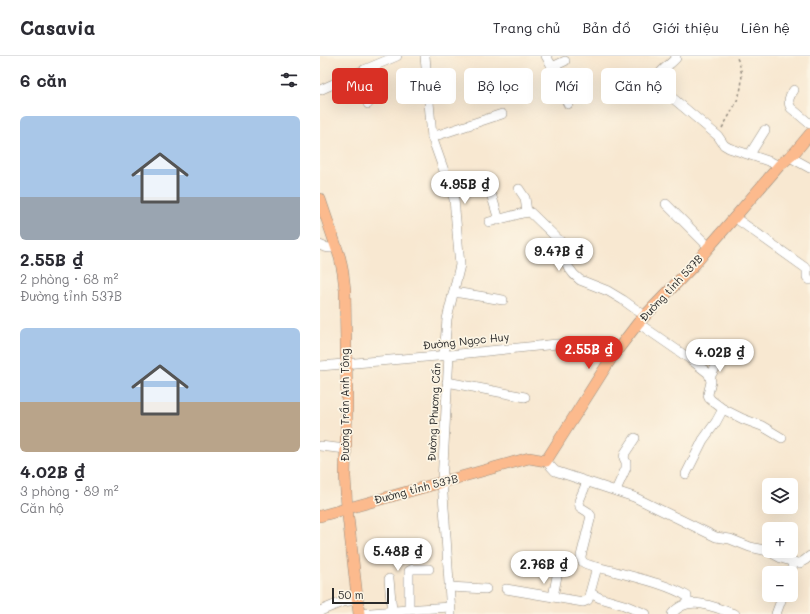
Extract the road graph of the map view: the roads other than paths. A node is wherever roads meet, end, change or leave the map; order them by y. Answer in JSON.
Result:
{"nodes":[{"id":1,"x":397,"y":56,"type":"edge"},
{"id":2,"x":425,"y":56,"type":"edge"},
{"id":3,"x":546,"y":56,"type":"edge"},
{"id":4,"x":676,"y":56,"type":"edge"},
{"id":5,"x":565,"y":61,"type":"dead end"},
{"id":6,"x":552,"y":67,"type":"joint"},
{"id":7,"x":369,"y":68,"type":"edge"},
{"id":8,"x":332,"y":85,"type":"edge"},
{"id":9,"x":320,"y":90,"type":"edge"},
{"id":10,"x":794,"y":90,"type":"dead end"},
{"id":11,"x":502,"y":114,"type":"dead end"},
{"id":12,"x":810,"y":124,"type":"edge"},
{"id":13,"x":765,"y":130,"type":"dead end"},
{"id":14,"x":810,"y":134,"type":"edge"},
{"id":15,"x":432,"y":137,"type":"junction"},
{"id":16,"x":750,"y":154,"type":"junction"},
{"id":17,"x":790,"y":157,"type":"junction"},
{"id":18,"x":779,"y":166,"type":"junction"},
{"id":19,"x":810,"y":168,"type":"edge"},
{"id":20,"x":519,"y":189,"type":"dead end"},
{"id":21,"x":492,"y":197,"type":"dead end"},
{"id":22,"x":320,"y":199,"type":"edge"},
{"id":23,"x":666,"y":204,"type":"dead end"},
{"id":24,"x":526,"y":212,"type":"junction"},
{"id":25,"x":734,"y":218,"type":"junction"},
{"id":26,"x":500,"y":220,"type":"junction"},
{"id":27,"x":489,"y":222,"type":"dead end"},
{"id":28,"x":320,"y":245,"type":"edge"},
{"id":29,"x":709,"y":247,"type":"junction"},
{"id":30,"x":337,"y":248,"type":"junction"},
{"id":31,"x":810,"y":280,"type":"edge"},
{"id":32,"x":454,"y":292,"type":"junction"},
{"id":33,"x":503,"y":300,"type":"dead end"},
{"id":34,"x":641,"y":320,"type":"junction"},
{"id":35,"x":723,"y":354,"type":"dead end"},
{"id":36,"x":446,"y":356,"type":"junction"},
{"id":37,"x":612,"y":356,"type":"junction"},
{"id":38,"x":346,"y":363,"type":"junction"},
{"id":39,"x":320,"y":366,"type":"edge"},
{"id":40,"x":710,"y":377,"type":"junction"},
{"id":41,"x":448,"y":382,"type":"junction"},
{"id":42,"x":525,"y":397,"type":"dead end"},
{"id":43,"x":723,"y":409,"type":"junction"},
{"id":44,"x":634,"y":438,"type":"dead end"},
{"id":45,"x":782,"y":438,"type":"dead end"},
{"id":46,"x":320,"y":446,"type":"edge"},
{"id":47,"x":346,"y":449,"type":"junction"},
{"id":48,"x":546,"y":461,"type":"junction"},
{"id":49,"x":686,"y":474,"type":"dead end"},
{"id":50,"x":442,"y":482,"type":"junction"},
{"id":51,"x":587,"y":482,"type":"junction"},
{"id":52,"x":616,"y":490,"type":"junction"},
{"id":53,"x":347,"y":508,"type":"junction"},
{"id":54,"x":320,"y":516,"type":"edge"},
{"id":55,"x":810,"y":556,"type":"edge"},
{"id":56,"x":794,"y":562,"type":"junction"},
{"id":57,"x":793,"y":566,"type":"edge"},
{"id":58,"x":597,"y":567,"type":"junction"},
{"id":59,"x":554,"y":568,"type":"dead end"},
{"id":60,"x":429,"y":569,"type":"dead end"},
{"id":61,"x":389,"y":579,"type":"dead end"},
{"id":62,"x":449,"y":587,"type":"junction"},
{"id":63,"x":486,"y":589,"type":"dead end"},
{"id":64,"x":506,"y":589,"type":"dead end"},
{"id":65,"x":590,"y":593,"type":"junction"},
{"id":66,"x":553,"y":597,"type":"junction"},
{"id":67,"x":356,"y":600,"type":"junction"},
{"id":68,"x":780,"y":602,"type":"edge"},
{"id":69,"x":687,"y":604,"type":"junction"},
{"id":70,"x":320,"y":611,"type":"edge"},
{"id":71,"x":392,"y":611,"type":"junction"},
{"id":72,"x":411,"y":611,"type":"edge"},
{"id":73,"x":450,"y":611,"type":"edge"},
{"id":74,"x":359,"y":614,"type":"edge"},
{"id":75,"x":646,"y":614,"type":"edge"},
{"id":76,"x":672,"y":614,"type":"edge"},
{"id":77,"x":735,"y":614,"type":"edge"},
{"id":78,"x":776,"y":614,"type":"edge"}],
"edges":[{"from":1,"to":7,"type":"street"},
{"from":2,"to":15,"type":"street","name":"Đường Phương Cấn"},
{"from":3,"to":6,"type":"street"},
{"from":4,"to":16,"type":"street"},
{"from":5,"to":6,"type":"street"},
{"from":8,"to":9,"type":"street"},
{"from":10,"to":12,"type":"street"},
{"from":11,"to":15,"type":"street"},
{"from":13,"to":16,"type":"street"},
{"from":14,"to":17,"type":"main road","name":"Đường tỉnh 537B"},
{"from":15,"to":32,"type":"street","name":"Đường Phương Cấn"},
{"from":16,"to":18,"type":"street"},
{"from":17,"to":18,"type":"main road","name":"Đường tỉnh 537B"},
{"from":17,"to":19,"type":"street"},
{"from":18,"to":25,"type":"main road","name":"Đường tỉnh 537B"},
{"from":20,"to":24,"type":"street"},
{"from":21,"to":26,"type":"street"},
{"from":22,"to":30,"type":"main road","name":"Đường Trần Anh Tông"},
{"from":23,"to":29,"type":"street"},
{"from":24,"to":26,"type":"street"},
{"from":24,"to":34,"type":"street"},
{"from":25,"to":29,"type":"main road","name":"Đường tỉnh 537B"},
{"from":25,"to":31,"type":"street"},
{"from":26,"to":27,"type":"street"},
{"from":28,"to":30,"type":"street"},
{"from":29,"to":34,"type":"main road","name":"Đường tỉnh 537B"},
{"from":30,"to":38,"type":"main road","name":"Đường Trần Anh Tông"},
{"from":32,"to":33,"type":"street"},
{"from":32,"to":36,"type":"street","name":"Đường Phương Cấn"},
{"from":34,"to":37,"type":"main road","name":"Đường tỉnh 537B"},
{"from":34,"to":40,"type":"street"},
{"from":35,"to":40,"type":"street"},
{"from":36,"to":37,"type":"street","name":"Đường Ngọc Huy"},
{"from":36,"to":38,"type":"street","name":"Đường Ngọc Huy"},
{"from":36,"to":41,"type":"street","name":"Đường Phương Cấn"},
{"from":37,"to":48,"type":"main road","name":"Đường tỉnh 537B"},
{"from":38,"to":39,"type":"street","name":"Đường Ngọc Huy"},
{"from":38,"to":47,"type":"main road","name":"Đường Trần Anh Tông"},
{"from":40,"to":43,"type":"street"},
{"from":41,"to":42,"type":"street"},
{"from":41,"to":50,"type":"street","name":"Đường Phương Cấn"},
{"from":43,"to":45,"type":"street"},
{"from":43,"to":49,"type":"street"},
{"from":44,"to":52,"type":"street"},
{"from":46,"to":47,"type":"street"},
{"from":47,"to":53,"type":"main road","name":"Đường Trần Anh Tông"},
{"from":48,"to":50,"type":"main road","name":"Đường tỉnh 537B"},
{"from":48,"to":51,"type":"street"},
{"from":50,"to":53,"type":"main road","name":"Đường tỉnh 537B"},
{"from":50,"to":62,"type":"street","name":"Đường Phương Cấn"},
{"from":51,"to":52,"type":"street"},
{"from":51,"to":58,"type":"street"},
{"from":52,"to":56,"type":"street"},
{"from":53,"to":54,"type":"main road","name":"Đường tỉnh 537B"},
{"from":53,"to":67,"type":"main road","name":"Đường Trần Anh Tông"},
{"from":55,"to":56,"type":"street"},
{"from":56,"to":57,"type":"street"},
{"from":58,"to":65,"type":"street"},
{"from":58,"to":69,"type":"street"},
{"from":59,"to":66,"type":"street"},
{"from":60,"to":72,"type":"street"},
{"from":61,"to":71,"type":"street"},
{"from":62,"to":63,"type":"street"},
{"from":62,"to":73,"type":"street","name":"Đường Phương Cấn"},
{"from":64,"to":66,"type":"street"},
{"from":65,"to":66,"type":"street"},
{"from":65,"to":75,"type":"street"},
{"from":67,"to":70,"type":"street"},
{"from":67,"to":74,"type":"main road","name":"Đường Trần Anh Tông"},
{"from":68,"to":78,"type":"street"},
{"from":69,"to":76,"type":"street"},
{"from":69,"to":77,"type":"street"},
{"from":71,"to":72,"type":"street"},
{"from":71,"to":74,"type":"street"},
{"from":72,"to":73,"type":"street"}]}
